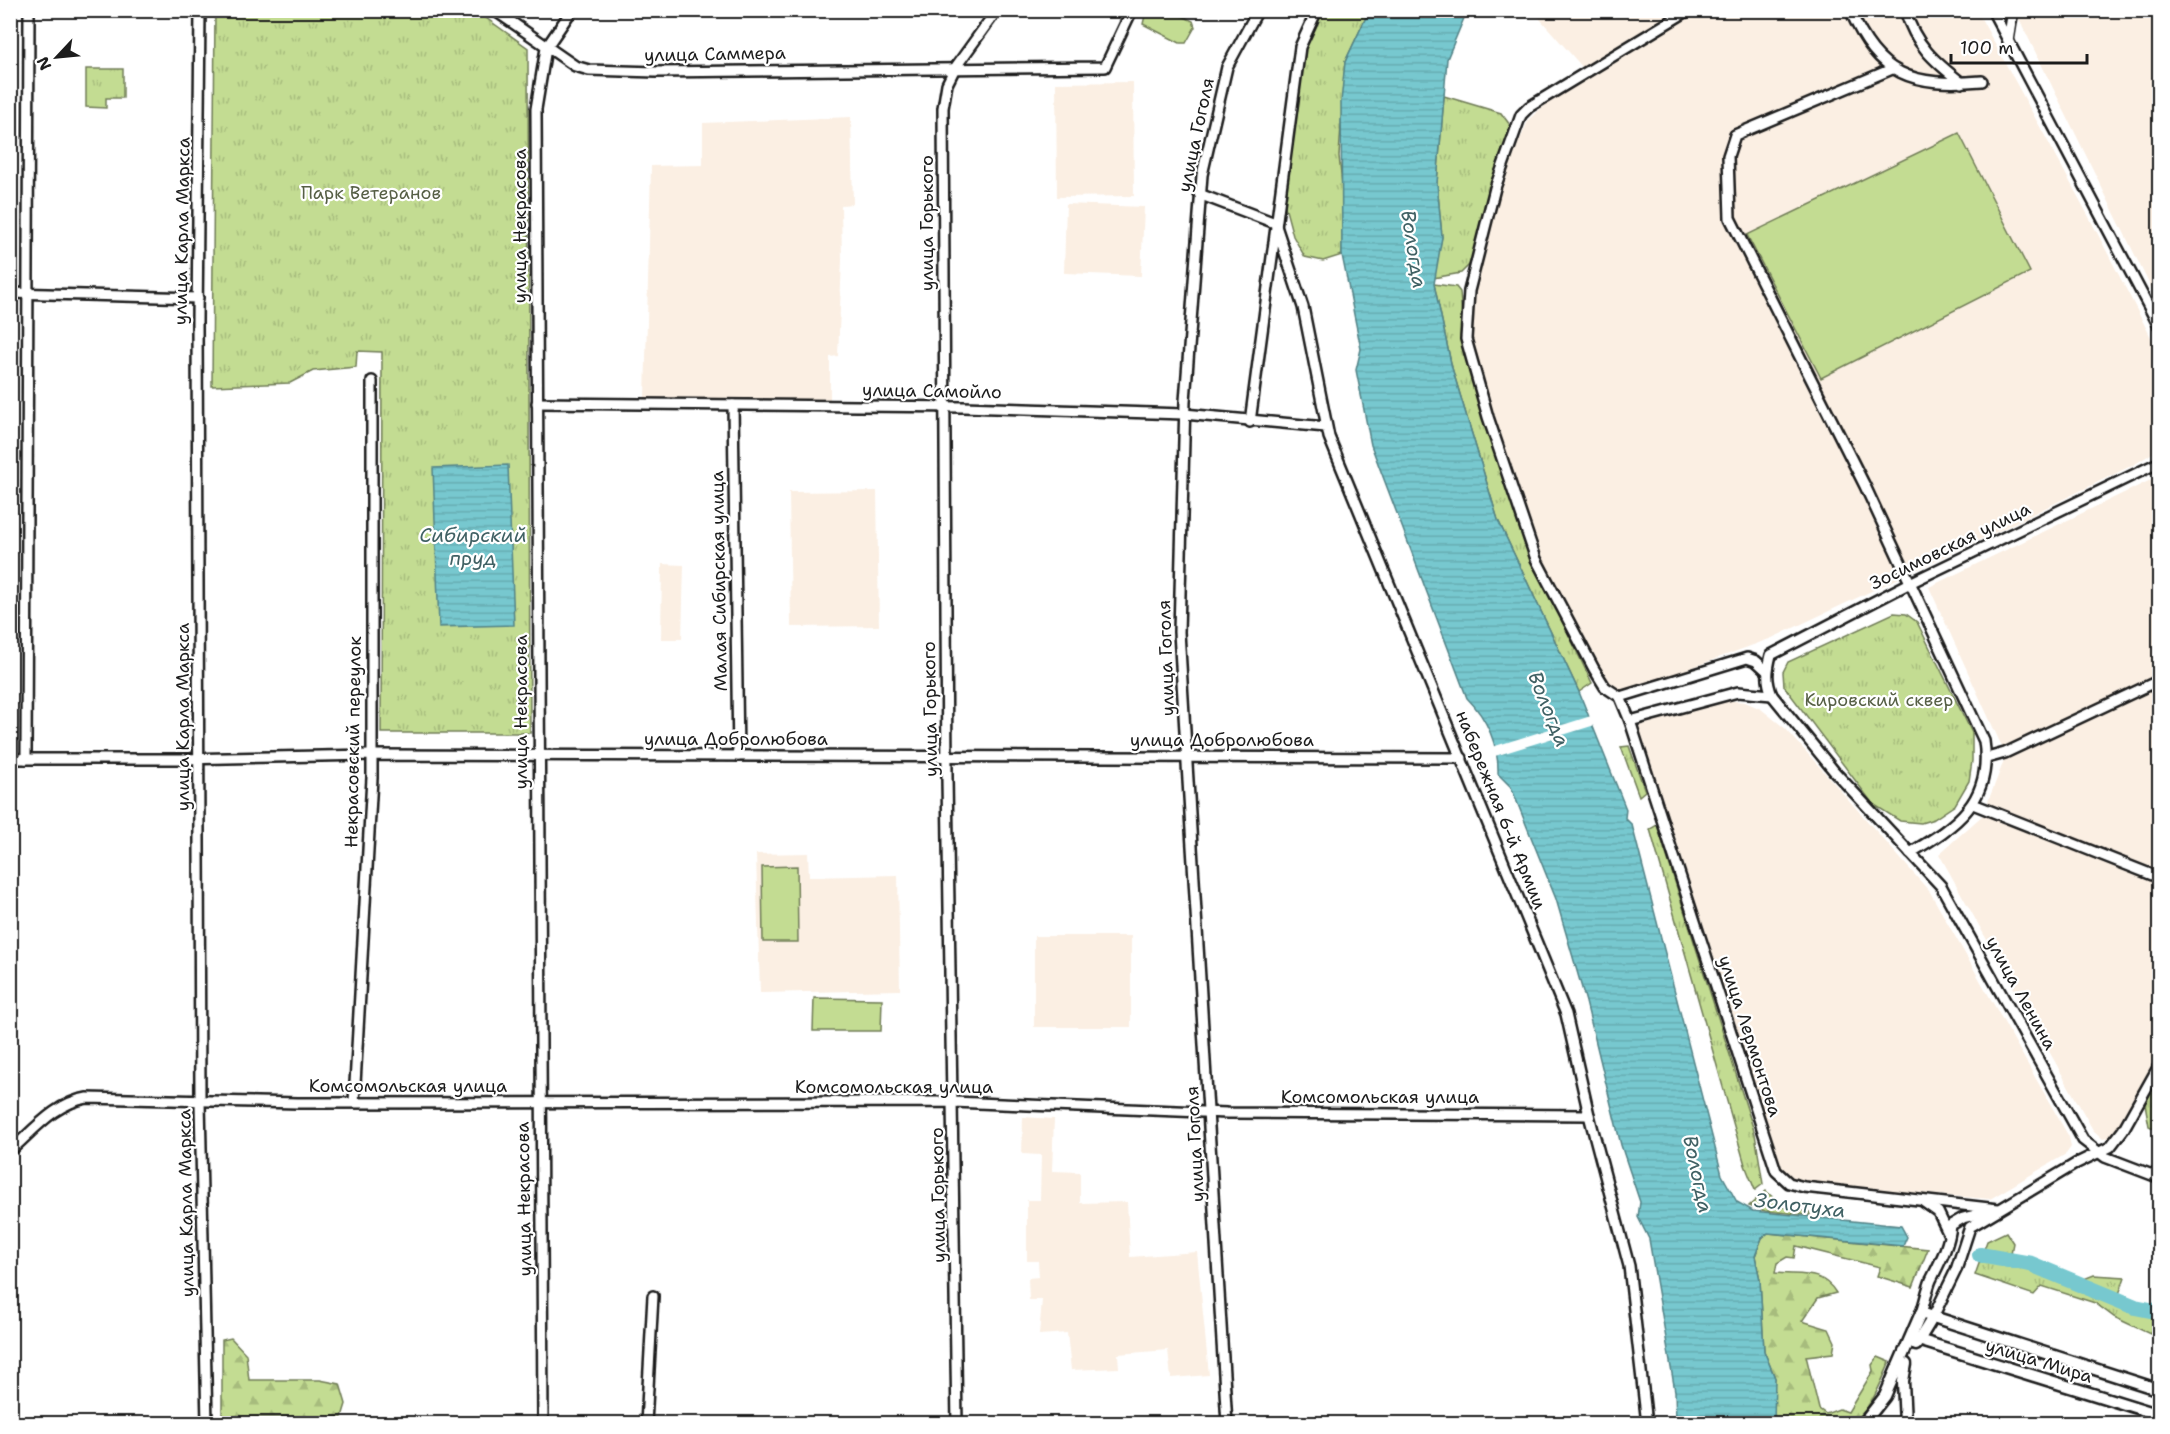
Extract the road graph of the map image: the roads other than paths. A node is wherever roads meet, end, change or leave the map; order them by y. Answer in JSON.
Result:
{"nodes":[{"id":1,"x":29,"y":10,"type":"edge"},
{"id":2,"x":200,"y":10,"type":"edge"},
{"id":3,"x":494,"y":10,"type":"edge"},
{"id":4,"x":572,"y":10,"type":"edge"},
{"id":5,"x":997,"y":10,"type":"edge"},
{"id":6,"x":1132,"y":10,"type":"edge"},
{"id":7,"x":1258,"y":10,"type":"edge"},
{"id":8,"x":1317,"y":10,"type":"edge"},
{"id":9,"x":1689,"y":10,"type":"edge"},
{"id":10,"x":1850,"y":10,"type":"edge"},
{"id":11,"x":1905,"y":10,"type":"edge"},
{"id":12,"x":1992,"y":10,"type":"edge"},
{"id":13,"x":2013,"y":10,"type":"edge"},
{"id":14,"x":2008,"y":41,"type":"junction"},
{"id":15,"x":546,"y":48,"type":"junction"},
{"id":16,"x":955,"y":69,"type":"junction"},
{"id":17,"x":1892,"y":69,"type":"junction"},
{"id":18,"x":1982,"y":81,"type":"dead end"},
{"id":19,"x":1962,"y":83,"type":"junction"},
{"id":20,"x":1199,"y":195,"type":"junction"},
{"id":21,"x":1275,"y":223,"type":"junction"},
{"id":22,"x":10,"y":292,"type":"edge"},
{"id":23,"x":28,"y":292,"type":"junction"},
{"id":24,"x":198,"y":298,"type":"junction"},
{"id":25,"x":2160,"y":328,"type":"edge"},
{"id":26,"x":372,"y":381,"type":"dead end"},
{"id":27,"x":537,"y":403,"type":"junction"},
{"id":28,"x":733,"y":405,"type":"junction"},
{"id":29,"x":945,"y":407,"type":"junction"},
{"id":30,"x":1184,"y":414,"type":"junction"},
{"id":31,"x":1251,"y":422,"type":"junction"},
{"id":32,"x":1326,"y":427,"type":"junction"},
{"id":33,"x":2160,"y":462,"type":"edge"},
{"id":34,"x":1912,"y":582,"type":"junction"},
{"id":35,"x":1767,"y":671,"type":"junction"},
{"id":36,"x":2160,"y":680,"type":"edge"},
{"id":37,"x":1772,"y":695,"type":"junction"},
{"id":38,"x":1620,"y":697,"type":"junction"},
{"id":39,"x":1630,"y":721,"type":"junction"},
{"id":40,"x":370,"y":755,"type":"junction"},
{"id":41,"x":538,"y":755,"type":"junction"},
{"id":42,"x":947,"y":755,"type":"junction"},
{"id":43,"x":738,"y":756,"type":"junction"},
{"id":44,"x":1187,"y":757,"type":"junction"},
{"id":45,"x":199,"y":758,"type":"junction"},
{"id":46,"x":1462,"y":758,"type":"junction"},
{"id":47,"x":1987,"y":758,"type":"junction"},
{"id":48,"x":10,"y":759,"type":"edge"},
{"id":49,"x":26,"y":759,"type":"junction"},
{"id":50,"x":1973,"y":804,"type":"junction"},
{"id":51,"x":1910,"y":853,"type":"junction"},
{"id":52,"x":2160,"y":878,"type":"edge"},
{"id":53,"x":2160,"y":1064,"type":"edge"},
{"id":54,"x":200,"y":1102,"type":"junction"},
{"id":55,"x":354,"y":1102,"type":"junction"},
{"id":56,"x":540,"y":1102,"type":"junction"},
{"id":57,"x":953,"y":1102,"type":"junction"},
{"id":58,"x":1210,"y":1112,"type":"junction"},
{"id":59,"x":1589,"y":1115,"type":"junction"},
{"id":60,"x":10,"y":1151,"type":"edge"},
{"id":61,"x":2097,"y":1153,"type":"junction"},
{"id":62,"x":2160,"y":1178,"type":"edge"},
{"id":63,"x":1923,"y":1201,"type":"junction"},
{"id":64,"x":1951,"y":1204,"type":"junction"},
{"id":65,"x":1998,"y":1209,"type":"junction"},
{"id":66,"x":1961,"y":1219,"type":"junction"},
{"id":67,"x":1950,"y":1238,"type":"junction"},
{"id":68,"x":1965,"y":1241,"type":"junction"},
{"id":69,"x":653,"y":1296,"type":"dead end"},
{"id":70,"x":1921,"y":1313,"type":"junction"},
{"id":71,"x":1933,"y":1317,"type":"junction"},
{"id":72,"x":1915,"y":1340,"type":"junction"},
{"id":73,"x":1902,"y":1362,"type":"junction"},
{"id":74,"x":1903,"y":1381,"type":"junction"},
{"id":75,"x":2160,"y":1390,"type":"edge"},
{"id":76,"x":2158,"y":1415,"type":"edge"},
{"id":77,"x":207,"y":1424,"type":"edge"},
{"id":78,"x":543,"y":1424,"type":"edge"},
{"id":79,"x":646,"y":1424,"type":"edge"},
{"id":80,"x":957,"y":1424,"type":"edge"},
{"id":81,"x":1227,"y":1424,"type":"edge"},
{"id":82,"x":1647,"y":1424,"type":"edge"},
{"id":83,"x":1863,"y":1424,"type":"edge"},
{"id":84,"x":1905,"y":1424,"type":"edge"}],
"edges":[{"from":1,"to":23,"type":"street"},
{"from":2,"to":24,"type":"street","name":"улица Карла Маркса"},
{"from":3,"to":15,"type":"street","name":"улица Саммера"},
{"from":4,"to":15,"type":"street","name":"улица Некрасова"},
{"from":5,"to":16,"type":"street","name":"улица Горького"},
{"from":6,"to":16,"type":"street","name":"улица Саммера"},
{"from":7,"to":20,"type":"street","name":"улица Гоголя"},
{"from":8,"to":21,"type":"street","name":"набережная 6-й Армии"},
{"from":9,"to":38,"type":"street"},
{"from":10,"to":17,"type":"street"},
{"from":11,"to":19,"type":"street"},
{"from":12,"to":14,"type":"street"},
{"from":13,"to":14,"type":"street"},
{"from":14,"to":25,"type":"street"},
{"from":15,"to":16,"type":"street","name":"улица Саммера"},
{"from":15,"to":27,"type":"street","name":"улица Некрасова"},
{"from":16,"to":29,"type":"street","name":"улица Горького"},
{"from":17,"to":19,"type":"street"},
{"from":17,"to":34,"type":"street"},
{"from":18,"to":19,"type":"street"},
{"from":20,"to":21,"type":"street"},
{"from":20,"to":30,"type":"street","name":"улица Гоголя"},
{"from":21,"to":31,"type":"street","name":"набережная 6-й Армии"},
{"from":21,"to":32,"type":"street","name":"набережная 6-й Армии"},
{"from":22,"to":23,"type":"street"},
{"from":23,"to":24,"type":"street"},
{"from":23,"to":49,"type":"street"},
{"from":24,"to":45,"type":"street","name":"улица Карла Маркса"},
{"from":26,"to":40,"type":"street","name":"Некрасовский переулок"},
{"from":27,"to":28,"type":"street","name":"улица Самойло"},
{"from":27,"to":41,"type":"street","name":"улица Некрасова"},
{"from":28,"to":29,"type":"street","name":"улица Самойло"},
{"from":28,"to":43,"type":"street","name":"Малая Сибирская улица"},
{"from":29,"to":30,"type":"street","name":"улица Самойло"},
{"from":29,"to":42,"type":"street","name":"улица Горького"},
{"from":30,"to":31,"type":"street","name":"улица Самойло"},
{"from":30,"to":44,"type":"street","name":"улица Гоголя"},
{"from":31,"to":32,"type":"street","name":"улица Самойло"},
{"from":32,"to":46,"type":"street","name":"набережная 6-й Армии"},
{"from":33,"to":34,"type":"street","name":"Зосимовская улица"},
{"from":34,"to":35,"type":"street","name":"Зосимовская улица"},
{"from":34,"to":47,"type":"street"},
{"from":35,"to":37,"type":"street","name":"улица Ленина"},
{"from":35,"to":38,"type":"street"},
{"from":36,"to":47,"type":"street"},
{"from":37,"to":39,"type":"street"},
{"from":37,"to":51,"type":"street","name":"улица Ленина"},
{"from":38,"to":39,"type":"street","name":"улица Лермонтова"},
{"from":39,"to":63,"type":"street","name":"улица Лермонтова"},
{"from":40,"to":41,"type":"street","name":"улица Добролюбова"},
{"from":40,"to":45,"type":"street","name":"улица Добролюбова"},
{"from":40,"to":55,"type":"street","name":"Некрасовский переулок"},
{"from":41,"to":43,"type":"street","name":"улица Добролюбова"},
{"from":41,"to":56,"type":"street","name":"улица Некрасова"},
{"from":42,"to":43,"type":"street","name":"улица Добролюбова"},
{"from":42,"to":44,"type":"street","name":"улица Добролюбова"},
{"from":42,"to":57,"type":"street","name":"улица Горького"},
{"from":44,"to":46,"type":"street","name":"улица Добролюбова"},
{"from":44,"to":58,"type":"street","name":"улица Гоголя"},
{"from":45,"to":49,"type":"street","name":"улица Добролюбова"},
{"from":45,"to":54,"type":"street","name":"улица Карла Маркса"},
{"from":46,"to":59,"type":"street","name":"набережная 6-й Армии"},
{"from":47,"to":50,"type":"street"},
{"from":48,"to":49,"type":"street","name":"улица Добролюбова"},
{"from":50,"to":51,"type":"street"},
{"from":50,"to":52,"type":"street"},
{"from":51,"to":61,"type":"street","name":"улица Ленина"},
{"from":53,"to":61,"type":"street"},
{"from":54,"to":55,"type":"street","name":"Комсомольская улица"},
{"from":54,"to":60,"type":"street","name":"Комсомольская улица"},
{"from":54,"to":77,"type":"street","name":"улица Карла Маркса"},
{"from":55,"to":56,"type":"street","name":"Комсомольская улица"},
{"from":56,"to":57,"type":"street","name":"Комсомольская улица"},
{"from":56,"to":78,"type":"street","name":"улица Некрасова"},
{"from":57,"to":58,"type":"street","name":"Комсомольская улица"},
{"from":57,"to":80,"type":"street","name":"улица Горького"},
{"from":58,"to":59,"type":"street","name":"Комсомольская улица"},
{"from":58,"to":81,"type":"street","name":"улица Гоголя"},
{"from":59,"to":82,"type":"street","name":"набережная 6-й Армии"},
{"from":61,"to":62,"type":"street"},
{"from":61,"to":65,"type":"street"},
{"from":63,"to":64,"type":"street","name":"улица Лермонтова"},
{"from":63,"to":67,"type":"street"},
{"from":64,"to":65,"type":"street","name":"улица Лермонтова"},
{"from":64,"to":66,"type":"street"},
{"from":65,"to":66,"type":"street"},
{"from":65,"to":68,"type":"street"},
{"from":66,"to":67,"type":"street"},
{"from":66,"to":68,"type":"street"},
{"from":67,"to":68,"type":"street"},
{"from":67,"to":70,"type":"street"},
{"from":68,"to":71,"type":"street"},
{"from":69,"to":79,"type":"street"},
{"from":70,"to":71,"type":"main road","name":"улица Мира"},
{"from":70,"to":72,"type":"main road"},
{"from":71,"to":72,"type":"main road"},
{"from":71,"to":75,"type":"main road","name":"улица Мира"},
{"from":72,"to":73,"type":"main road"},
{"from":72,"to":74,"type":"main road"},
{"from":72,"to":76,"type":"main road","name":"улица Мира"},
{"from":73,"to":74,"type":"main road"},
{"from":73,"to":83,"type":"main road"},
{"from":74,"to":84,"type":"main road"}]}
